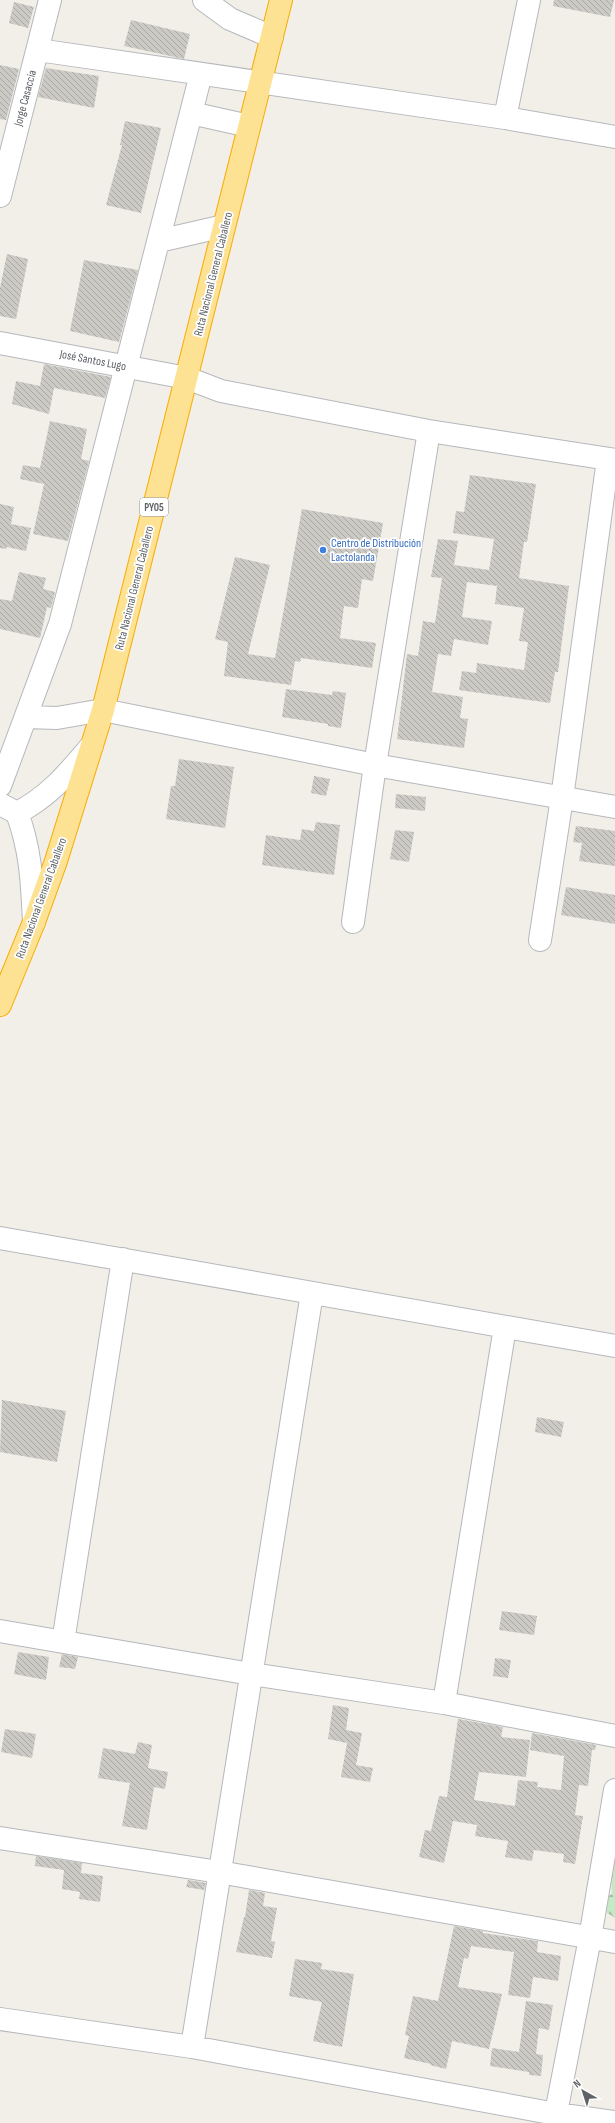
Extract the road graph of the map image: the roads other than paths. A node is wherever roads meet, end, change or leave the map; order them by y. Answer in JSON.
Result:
{"nodes":[{"id":1,"x":50,"y":0,"type":"edge"},
{"id":2,"x":204,"y":0,"type":"edge"},
{"id":3,"x":281,"y":0,"type":"edge"},
{"id":4,"x":529,"y":0,"type":"edge"},
{"id":5,"x":272,"y":37,"type":"junction"},
{"id":6,"x":38,"y":50,"type":"junction"},
{"id":7,"x":201,"y":74,"type":"junction"},
{"id":8,"x":260,"y":83,"type":"junction"},
{"id":9,"x":191,"y":113,"type":"junction"},
{"id":10,"x":505,"y":118,"type":"junction"},
{"id":11,"x":249,"y":126,"type":"junction"},
{"id":12,"x":615,"y":137,"type":"edge"},
{"id":13,"x":7,"y":139,"type":"edge"},
{"id":14,"x":0,"y":196,"type":"edge"},
{"id":15,"x":224,"y":226,"type":"junction"},
{"id":16,"x":159,"y":241,"type":"junction"},
{"id":17,"x":0,"y":343,"type":"edge"},
{"id":18,"x":127,"y":366,"type":"junction"},
{"id":19,"x":186,"y":378,"type":"junction"},
{"id":20,"x":429,"y":432,"type":"junction"},
{"id":21,"x":612,"y":459,"type":"edge"},
{"id":22,"x":103,"y":710,"type":"junction"},
{"id":23,"x":26,"y":717,"type":"junction"},
{"id":24,"x":92,"y":745,"type":"junction"},
{"id":25,"x":375,"y":765,"type":"junction"},
{"id":26,"x":0,"y":786,"type":"edge"},
{"id":27,"x":562,"y":798,"type":"junction"},
{"id":28,"x":615,"y":807,"type":"edge"},
{"id":29,"x":9,"y":808,"type":"edge"},
{"id":30,"x":34,"y":922,"type":"junction"},
{"id":31,"x":353,"y":922,"type":"dead end"},
{"id":32,"x":540,"y":940,"type":"dead end"},
{"id":33,"x":0,"y":1005,"type":"edge"},
{"id":34,"x":0,"y":1238,"type":"edge"},
{"id":35,"x":123,"y":1259,"type":"junction"},
{"id":36,"x":312,"y":1293,"type":"junction"},
{"id":37,"x":505,"y":1327,"type":"junction"},
{"id":38,"x":615,"y":1346,"type":"edge"},
{"id":39,"x":0,"y":1631,"type":"edge"},
{"id":40,"x":63,"y":1642,"type":"junction"},
{"id":41,"x":251,"y":1674,"type":"junction"},
{"id":42,"x":444,"y":1703,"type":"junction"},
{"id":43,"x":615,"y":1736,"type":"edge"},
{"id":44,"x":615,"y":1790,"type":"edge"},
{"id":45,"x":0,"y":1838,"type":"edge"},
{"id":46,"x":220,"y":1872,"type":"junction"},
{"id":47,"x":590,"y":1938,"type":"junction"},
{"id":48,"x":615,"y":1942,"type":"edge"},
{"id":49,"x":0,"y":2019,"type":"edge"},
{"id":50,"x":192,"y":2047,"type":"junction"},
{"id":51,"x":555,"y":2118,"type":"edge"},
{"id":52,"x":615,"y":2122,"type":"edge"}],
"edges":[{"from":1,"to":6,"type":"street","name":"Jorge Casaccia"},
{"from":2,"to":5,"type":"street"},
{"from":3,"to":5,"type":"highway","name":"Ruta Nacional General Caballero","number":"PY05"},
{"from":4,"to":10,"type":"street"},
{"from":5,"to":8,"type":"highway","name":"Ruta Nacional General Caballero","number":"PY05"},
{"from":6,"to":7,"type":"street"},
{"from":6,"to":13,"type":"street","name":"Jorge Casaccia"},
{"from":7,"to":8,"type":"street"},
{"from":7,"to":9,"type":"street"},
{"from":8,"to":10,"type":"street"},
{"from":8,"to":11,"type":"highway","name":"Ruta Nacional General Caballero","number":"PY05"},
{"from":9,"to":11,"type":"street"},
{"from":9,"to":16,"type":"street"},
{"from":10,"to":12,"type":"street"},
{"from":11,"to":15,"type":"highway","name":"Ruta Nacional General Caballero","number":"PY05"},
{"from":13,"to":14,"type":"street","name":"Jorge Casaccia"},
{"from":15,"to":16,"type":"street"},
{"from":15,"to":19,"type":"highway","name":"Ruta Nacional General Caballero","number":"PY05"},
{"from":16,"to":18,"type":"street"},
{"from":17,"to":18,"type":"street","name":"José Santos Lugo"},
{"from":18,"to":19,"type":"street","name":"José Santos Lugo"},
{"from":18,"to":23,"type":"street"},
{"from":19,"to":20,"type":"street","name":"José Santos Lugo"},
{"from":19,"to":22,"type":"highway","name":"Ruta Nacional General Caballero","number":"PY05"},
{"from":20,"to":21,"type":"street","name":"José Santos Lugo"},
{"from":20,"to":25,"type":"street"},
{"from":21,"to":27,"type":"street"},
{"from":22,"to":23,"type":"street"},
{"from":22,"to":24,"type":"highway","name":"Ruta Nacional General Caballero","number":"PY05"},
{"from":22,"to":25,"type":"street"},
{"from":23,"to":26,"type":"street"},
{"from":24,"to":29,"type":"street"},
{"from":24,"to":30,"type":"highway","name":"Ruta Nacional General Caballero","number":"PY05"},
{"from":25,"to":27,"type":"street"},
{"from":25,"to":31,"type":"street"},
{"from":27,"to":28,"type":"street"},
{"from":27,"to":32,"type":"street"},
{"from":29,"to":30,"type":"street"},
{"from":30,"to":33,"type":"highway","name":"Ruta Nacional General Caballero","number":"PY05"},
{"from":34,"to":35,"type":"street"},
{"from":35,"to":36,"type":"street"},
{"from":35,"to":40,"type":"street"},
{"from":36,"to":37,"type":"street"},
{"from":36,"to":41,"type":"street"},
{"from":37,"to":38,"type":"street"},
{"from":37,"to":42,"type":"street"},
{"from":39,"to":40,"type":"street"},
{"from":40,"to":41,"type":"street"},
{"from":41,"to":42,"type":"street"},
{"from":41,"to":46,"type":"street"},
{"from":42,"to":43,"type":"street"},
{"from":44,"to":47,"type":"street"},
{"from":45,"to":46,"type":"street"},
{"from":46,"to":47,"type":"street"},
{"from":46,"to":50,"type":"street"},
{"from":47,"to":48,"type":"street"},
{"from":47,"to":51,"type":"street"},
{"from":49,"to":50,"type":"street"},
{"from":50,"to":51,"type":"street"},
{"from":51,"to":52,"type":"street"}]}
